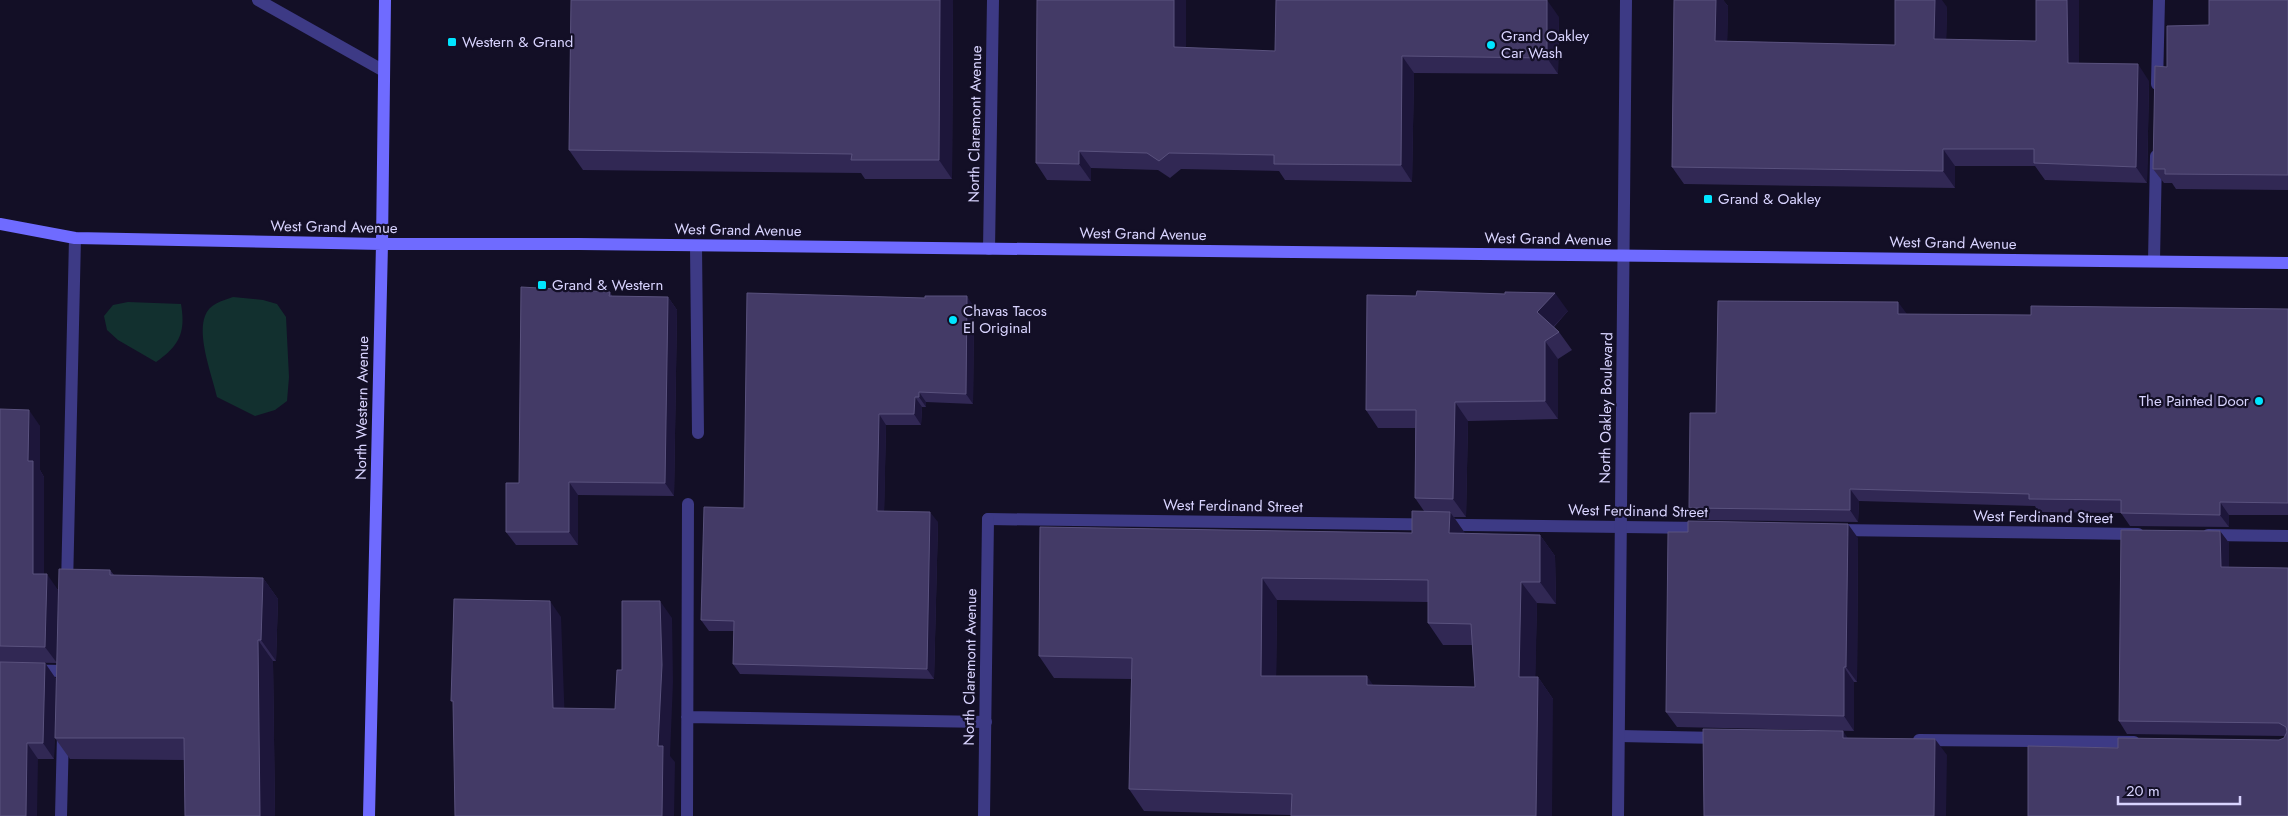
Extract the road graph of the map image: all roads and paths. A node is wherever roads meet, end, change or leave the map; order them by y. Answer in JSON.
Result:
{"nodes":[{"id":1,"x":258,"y":0,"type":"edge"},
{"id":2,"x":385,"y":0,"type":"edge"},
{"id":3,"x":993,"y":0,"type":"edge"},
{"id":4,"x":1626,"y":0,"type":"edge"},
{"id":5,"x":2158,"y":0,"type":"edge"},
{"id":6,"x":384,"y":71,"type":"junction"},
{"id":7,"x":2157,"y":98,"type":"edge"},
{"id":8,"x":2156,"y":146,"type":"edge"},
{"id":9,"x":0,"y":224,"type":"edge"},
{"id":10,"x":75,"y":238,"type":"junction"},
{"id":11,"x":382,"y":244,"type":"junction"},
{"id":12,"x":696,"y":246,"type":"junction"},
{"id":13,"x":989,"y":248,"type":"junction"},
{"id":14,"x":1624,"y":256,"type":"junction"},
{"id":15,"x":2154,"y":261,"type":"junction"},
{"id":16,"x":2288,"y":263,"type":"edge"},
{"id":17,"x":698,"y":433,"type":"dead end"},
{"id":18,"x":688,"y":504,"type":"dead end"},
{"id":19,"x":988,"y":519,"type":"joint"},
{"id":20,"x":1622,"y":528,"type":"junction"},
{"id":21,"x":1721,"y":529,"type":"edge"},
{"id":22,"x":1820,"y":530,"type":"edge"},
{"id":23,"x":2149,"y":534,"type":"edge"},
{"id":24,"x":2198,"y":535,"type":"edge"},
{"id":25,"x":2288,"y":536,"type":"edge"},
{"id":26,"x":66,"y":602,"type":"edge"},
{"id":27,"x":0,"y":670,"type":"edge"},
{"id":28,"x":65,"y":671,"type":"edge"},
{"id":29,"x":687,"y":717,"type":"junction"},
{"id":30,"x":64,"y":719,"type":"edge"},
{"id":31,"x":986,"y":722,"type":"junction"},
{"id":32,"x":1619,"y":736,"type":"junction"},
{"id":33,"x":1736,"y":738,"type":"edge"},
{"id":34,"x":1904,"y":740,"type":"edge"},
{"id":35,"x":2150,"y":742,"type":"edge"},
{"id":36,"x":62,"y":816,"type":"edge"},
{"id":37,"x":369,"y":816,"type":"edge"},
{"id":38,"x":687,"y":816,"type":"edge"},
{"id":39,"x":984,"y":816,"type":"edge"},
{"id":40,"x":1618,"y":816,"type":"edge"}],
"edges":[{"from":1,"to":6,"type":"street"},
{"from":2,"to":6,"type":"main road","name":"North Western Avenue"},
{"from":3,"to":13,"type":"street","name":"North Claremont Avenue"},
{"from":4,"to":14,"type":"street","name":"North Oakley Boulevard"},
{"from":5,"to":7,"type":"street"},
{"from":6,"to":11,"type":"main road","name":"North Western Avenue"},
{"from":8,"to":15,"type":"street"},
{"from":9,"to":10,"type":"main road","name":"West Grand Avenue"},
{"from":10,"to":11,"type":"main road","name":"West Grand Avenue"},
{"from":10,"to":26,"type":"street"},
{"from":11,"to":12,"type":"main road","name":"West Grand Avenue"},
{"from":11,"to":37,"type":"main road","name":"North Western Avenue"},
{"from":12,"to":13,"type":"main road","name":"West Grand Avenue"},
{"from":12,"to":17,"type":"street"},
{"from":13,"to":14,"type":"main road","name":"West Grand Avenue"},
{"from":14,"to":15,"type":"main road","name":"West Grand Avenue"},
{"from":14,"to":20,"type":"street","name":"North Oakley Boulevard"},
{"from":15,"to":16,"type":"main road","name":"West Grand Avenue"},
{"from":18,"to":29,"type":"street"},
{"from":19,"to":20,"type":"street","name":"West Ferdinand Street"},
{"from":19,"to":31,"type":"street","name":"North Claremont Avenue"},
{"from":20,"to":21,"type":"street","name":"West Ferdinand Street"},
{"from":20,"to":32,"type":"street","name":"North Oakley Boulevard"},
{"from":22,"to":23,"type":"street","name":"West Ferdinand Street"},
{"from":24,"to":25,"type":"street"},
{"from":27,"to":28,"type":"street"},
{"from":29,"to":31,"type":"street"},
{"from":29,"to":38,"type":"street"},
{"from":30,"to":36,"type":"street"},
{"from":31,"to":39,"type":"street","name":"North Claremont Avenue"},
{"from":32,"to":33,"type":"street"},
{"from":32,"to":40,"type":"street","name":"North Oakley Boulevard"},
{"from":34,"to":35,"type":"street"}]}
